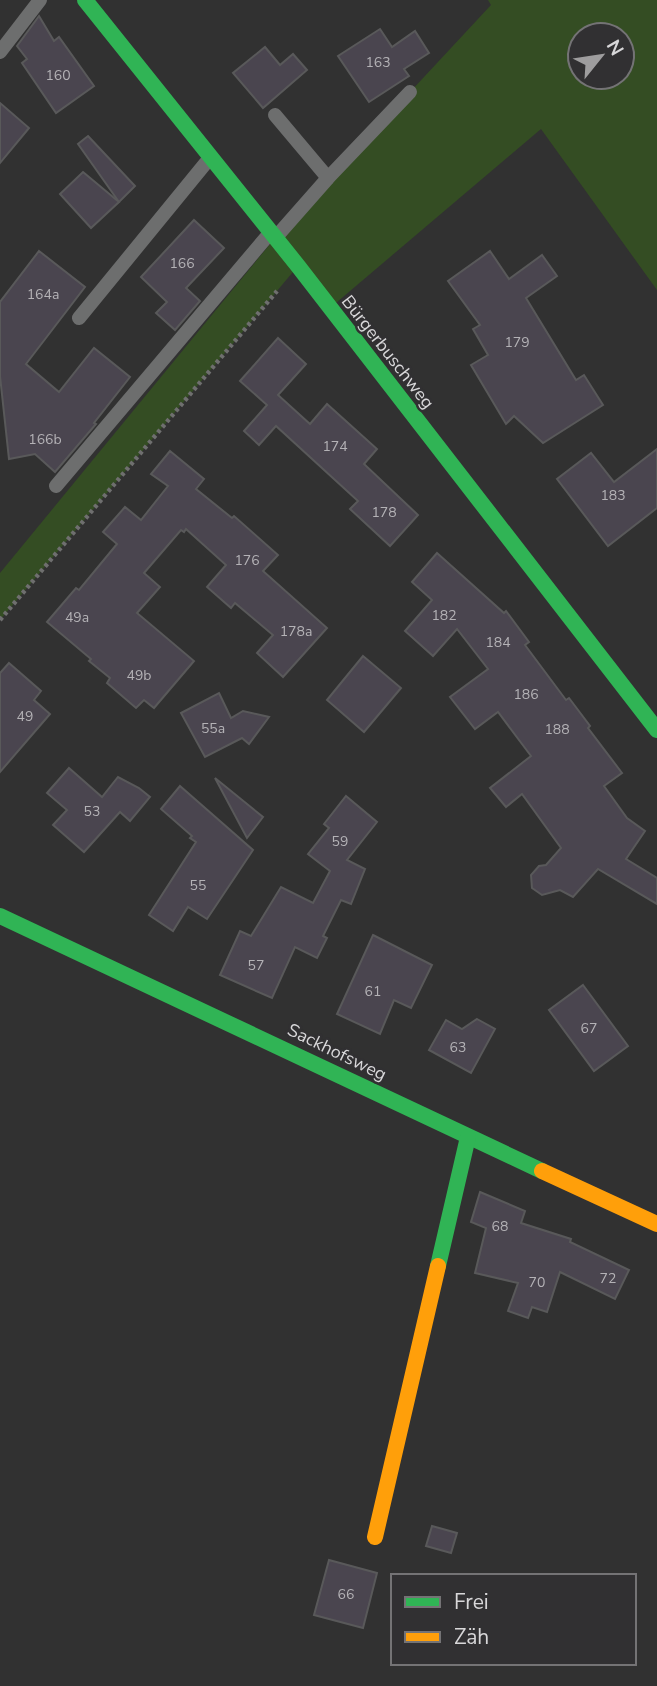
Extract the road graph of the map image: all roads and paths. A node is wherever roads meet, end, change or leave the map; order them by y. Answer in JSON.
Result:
{"nodes":[{"id":1,"x":40,"y":0,"type":"edge"},
{"id":2,"x":85,"y":0,"type":"edge"},
{"id":3,"x":0,"y":52,"type":"edge"},
{"id":4,"x":410,"y":92,"type":"dead end"},
{"id":5,"x":275,"y":115,"type":"dead end"},
{"id":6,"x":211,"y":157,"type":"junction"},
{"id":7,"x":328,"y":178,"type":"junction"},
{"id":8,"x":273,"y":235,"type":"junction"},
{"id":9,"x":298,"y":266,"type":"junction"},
{"id":10,"x":79,"y":318,"type":"dead end"},
{"id":11,"x":56,"y":486,"type":"dead end"},
{"id":12,"x":0,"y":620,"type":"edge"},
{"id":13,"x":657,"y":730,"type":"edge"},
{"id":14,"x":0,"y":916,"type":"edge"},
{"id":15,"x":468,"y":1137,"type":"junction"},
{"id":16,"x":657,"y":1224,"type":"edge"},
{"id":17,"x":375,"y":1537,"type":"dead end"}],
"edges":[{"from":1,"to":3,"type":"lane"},
{"from":2,"to":6,"type":"street","name":"Bürgerbuschweg"},
{"from":4,"to":7,"type":"lane"},
{"from":5,"to":7,"type":"lane"},
{"from":6,"to":8,"type":"street","name":"Bürgerbuschweg"},
{"from":6,"to":10,"type":"lane"},
{"from":7,"to":8,"type":"lane"},
{"from":8,"to":9,"type":"street","name":"Bürgerbuschweg"},
{"from":8,"to":11,"type":"lane"},
{"from":9,"to":12,"type":"path"},
{"from":9,"to":13,"type":"street","name":"Bürgerbuschweg"},
{"from":14,"to":15,"type":"street","name":"Sackhofsweg"},
{"from":15,"to":16,"type":"street","name":"Sackhofsweg"},
{"from":15,"to":17,"type":"street"}]}
